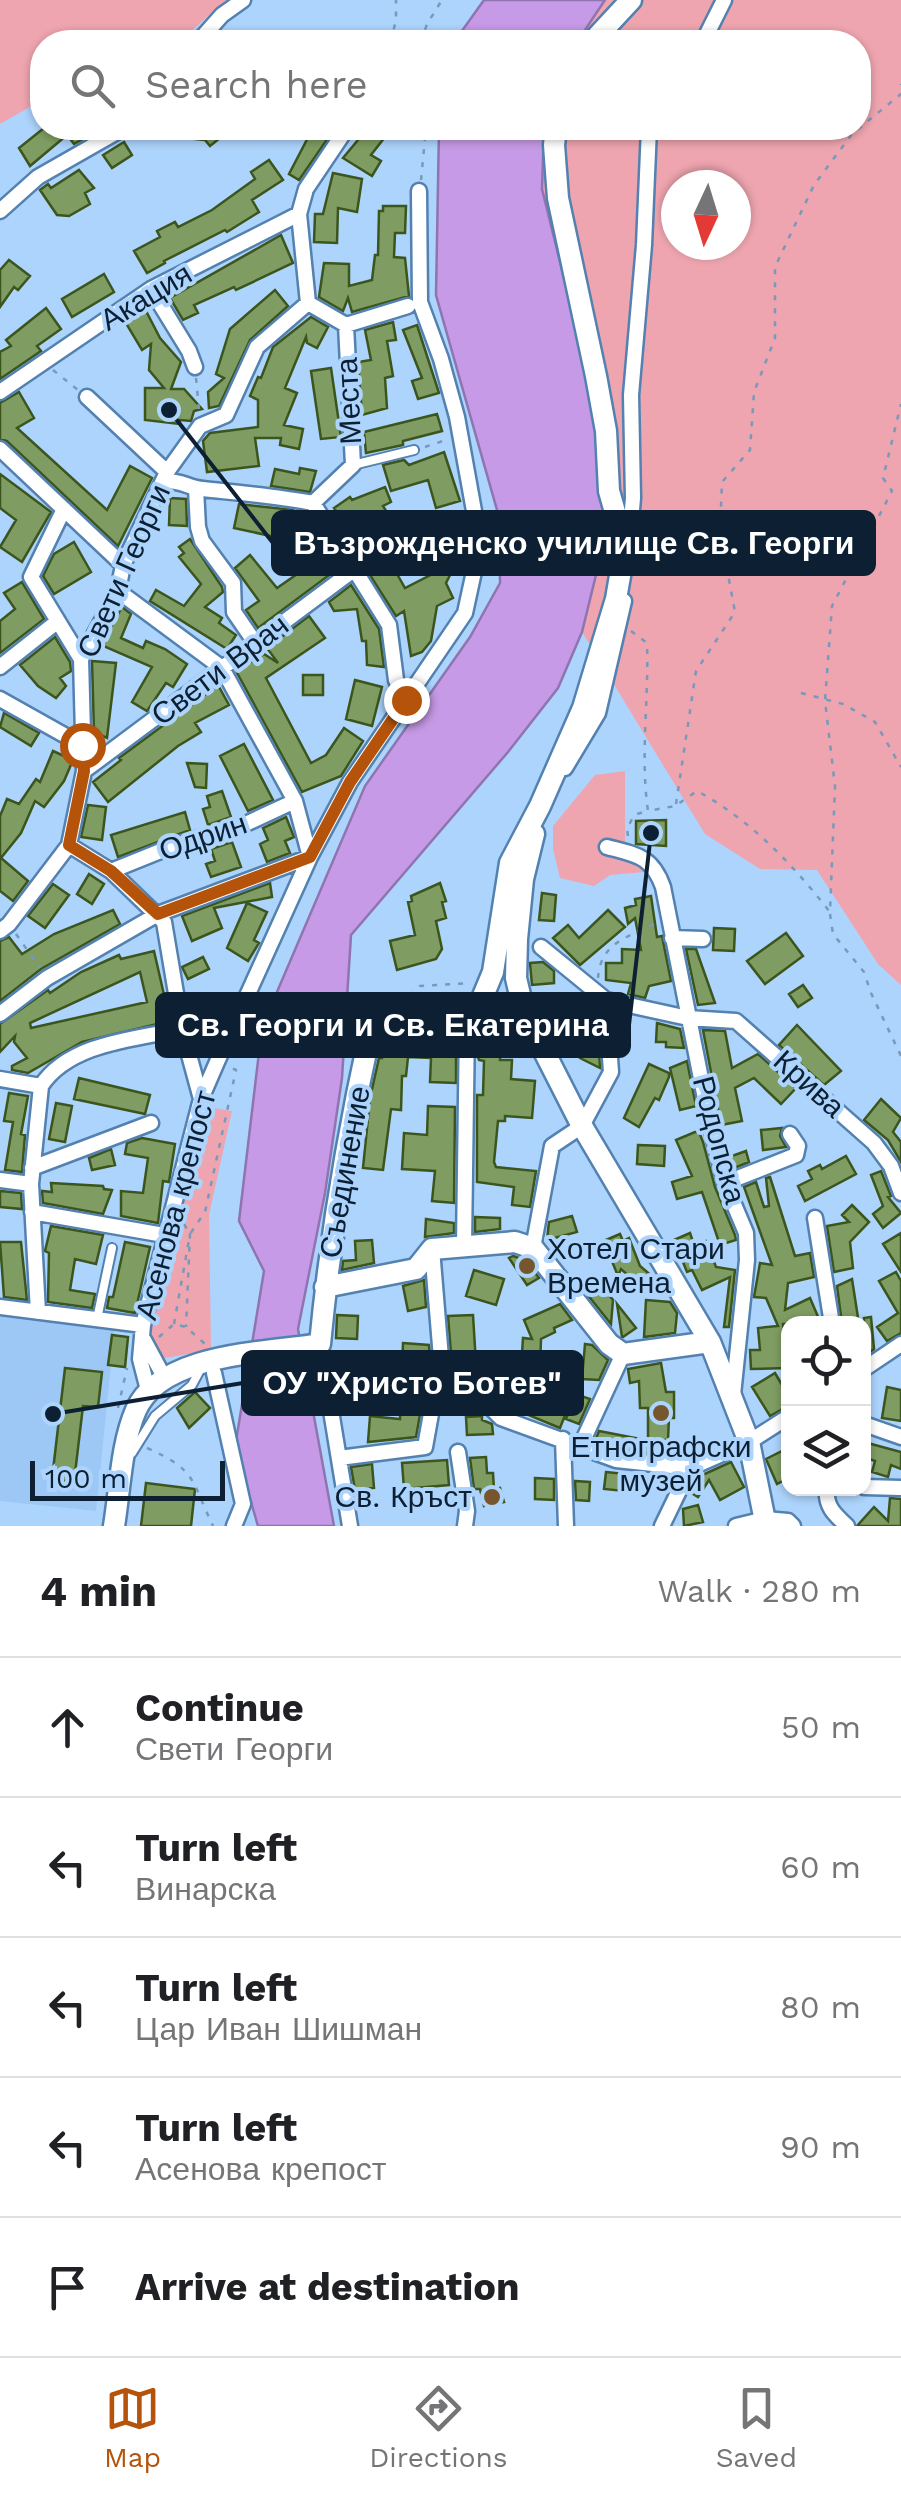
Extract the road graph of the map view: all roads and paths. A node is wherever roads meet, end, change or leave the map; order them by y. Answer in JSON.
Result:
{"nodes":[{"id":1,"x":242,"y":0,"type":"edge"},
{"id":2,"x":396,"y":0,"type":"edge"},
{"id":3,"x":442,"y":0,"type":"edge"},
{"id":4,"x":631,"y":0,"type":"edge"},
{"id":5,"x":724,"y":0,"type":"edge"},
{"id":6,"x":209,"y":30,"type":"edge"},
{"id":7,"x":394,"y":30,"type":"edge"},
{"id":8,"x":425,"y":30,"type":"edge"},
{"id":9,"x":603,"y":30,"type":"edge"},
{"id":10,"x":710,"y":30,"type":"edge"},
{"id":11,"x":901,"y":84,"type":"edge"},
{"id":12,"x":871,"y":118,"type":"edge"},
{"id":13,"x":103,"y":140,"type":"edge"},
{"id":14,"x":339,"y":140,"type":"edge"},
{"id":15,"x":425,"y":140,"type":"edge"},
{"id":16,"x":555,"y":140,"type":"edge"},
{"id":17,"x":648,"y":140,"type":"edge"},
{"id":18,"x":848,"y":140,"type":"edge"},
{"id":19,"x":419,"y":192,"type":"joint"},
{"id":20,"x":0,"y":210,"type":"edge"},
{"id":21,"x":299,"y":214,"type":"junction"},
{"id":22,"x":150,"y":289,"type":"junction"},
{"id":23,"x":308,"y":303,"type":"junction"},
{"id":24,"x":408,"y":306,"type":"dead end"},
{"id":25,"x":346,"y":325,"type":"junction"},
{"id":26,"x":43,"y":363,"type":"junction"},
{"id":27,"x":194,"y":367,"type":"joint"},
{"id":28,"x":0,"y":392,"type":"edge"},
{"id":29,"x":88,"y":397,"type":"joint"},
{"id":30,"x":198,"y":402,"type":"dead end"},
{"id":31,"x":901,"y":404,"type":"edge"},
{"id":32,"x":460,"y":435,"type":"junction"},
{"id":33,"x":0,"y":449,"type":"edge"},
{"id":34,"x":414,"y":450,"type":"joint"},
{"id":35,"x":353,"y":465,"type":"junction"},
{"id":36,"x":166,"y":476,"type":"junction"},
{"id":37,"x":196,"y":489,"type":"junction"},
{"id":38,"x":312,"y":502,"type":"junction"},
{"id":39,"x":64,"y":510,"type":"junction"},
{"id":40,"x":123,"y":565,"type":"junction"},
{"id":41,"x":355,"y":568,"type":"junction"},
{"id":42,"x":118,"y":592,"type":"junction"},
{"id":43,"x":58,"y":621,"type":"junction"},
{"id":44,"x":620,"y":622,"type":"junction"},
{"id":45,"x":256,"y":644,"type":"junction"},
{"id":46,"x":81,"y":659,"type":"junction"},
{"id":47,"x":0,"y":667,"type":"edge"},
{"id":48,"x":222,"y":668,"type":"junction"},
{"id":49,"x":801,"y":693,"type":"dead end"},
{"id":50,"x":0,"y":698,"type":"edge"},
{"id":51,"x":406,"y":700,"type":"junction"},
{"id":52,"x":826,"y":701,"type":"junction"},
{"id":53,"x":82,"y":745,"type":"junction"},
{"id":54,"x":901,"y":767,"type":"edge"},
{"id":55,"x":84,"y":771,"type":"junction"},
{"id":56,"x":295,"y":800,"type":"junction"},
{"id":57,"x":540,"y":806,"type":"junction"},
{"id":58,"x":676,"y":806,"type":"junction"},
{"id":59,"x":648,"y":811,"type":"junction"},
{"id":60,"x":69,"y":845,"type":"junction"},
{"id":61,"x":607,"y":847,"type":"dead end"},
{"id":62,"x":638,"y":856,"type":"junction"},
{"id":63,"x":310,"y":857,"type":"junction"},
{"id":64,"x":111,"y":871,"type":"junction"},
{"id":65,"x":830,"y":912,"type":"junction"},
{"id":66,"x":158,"y":914,"type":"junction"},
{"id":67,"x":666,"y":918,"type":"junction"},
{"id":68,"x":3,"y":923,"type":"edge"},
{"id":69,"x":672,"y":938,"type":"junction"},
{"id":70,"x":703,"y":940,"type":"dead end"},
{"id":71,"x":541,"y":947,"type":"dead end"},
{"id":72,"x":47,"y":978,"type":"junction"},
{"id":73,"x":490,"y":982,"type":"junction"},
{"id":74,"x":601,"y":997,"type":"junction"},
{"id":75,"x":0,"y":1014,"type":"edge"},
{"id":76,"x":688,"y":1018,"type":"junction"},
{"id":77,"x":386,"y":1020,"type":"junction"},
{"id":78,"x":467,"y":1023,"type":"junction"},
{"id":79,"x":182,"y":1029,"type":"junction"},
{"id":80,"x":901,"y":1056,"type":"edge"},
{"id":81,"x":217,"y":1062,"type":"junction"},
{"id":82,"x":0,"y":1079,"type":"edge"},
{"id":83,"x":41,"y":1086,"type":"junction"},
{"id":84,"x":201,"y":1100,"type":"junction"},
{"id":85,"x":151,"y":1124,"type":"dead end"},
{"id":86,"x":582,"y":1126,"type":"junction"},
{"id":87,"x":790,"y":1134,"type":"dead end"},
{"id":88,"x":32,"y":1176,"type":"junction"},
{"id":89,"x":0,"y":1180,"type":"edge"},
{"id":90,"x":725,"y":1183,"type":"junction"},
{"id":91,"x":901,"y":1193,"type":"edge"},
{"id":92,"x":32,"y":1212,"type":"junction"},
{"id":93,"x":815,"y":1218,"type":"dead end"},
{"id":94,"x":190,"y":1234,"type":"junction"},
{"id":95,"x":164,"y":1235,"type":"junction"},
{"id":96,"x":464,"y":1245,"type":"junction"},
{"id":97,"x":112,"y":1248,"type":"dead end"},
{"id":98,"x":533,"y":1248,"type":"junction"},
{"id":99,"x":432,"y":1250,"type":"junction"},
{"id":100,"x":326,"y":1287,"type":"junction"},
{"id":101,"x":0,"y":1306,"type":"edge"},
{"id":102,"x":38,"y":1312,"type":"junction"},
{"id":103,"x":831,"y":1316,"type":"edge"},
{"id":104,"x":96,"y":1320,"type":"junction"},
{"id":105,"x":174,"y":1324,"type":"junction"},
{"id":106,"x":186,"y":1327,"type":"junction"},
{"id":107,"x":741,"y":1335,"type":"junction"},
{"id":108,"x":144,"y":1336,"type":"junction"},
{"id":109,"x":710,"y":1342,"type":"junction"},
{"id":110,"x":901,"y":1344,"type":"edge"},
{"id":111,"x":313,"y":1346,"type":"junction"},
{"id":112,"x":622,"y":1354,"type":"junction"},
{"id":113,"x":441,"y":1358,"type":"junction"},
{"id":114,"x":210,"y":1361,"type":"junction"},
{"id":115,"x":871,"y":1364,"type":"edge"},
{"id":116,"x":156,"y":1384,"type":"junction"},
{"id":117,"x":733,"y":1395,"type":"junction"},
{"id":118,"x":781,"y":1422,"type":"edge"},
{"id":119,"x":871,"y":1426,"type":"edge"},
{"id":120,"x":901,"y":1437,"type":"edge"},
{"id":121,"x":563,"y":1439,"type":"junction"},
{"id":122,"x":750,"y":1442,"type":"junction"},
{"id":123,"x":580,"y":1446,"type":"junction"},
{"id":124,"x":458,"y":1452,"type":"dead end"},
{"id":125,"x":339,"y":1458,"type":"junction"},
{"id":126,"x":124,"y":1465,"type":"junction"},
{"id":127,"x":690,"y":1468,"type":"junction"},
{"id":128,"x":871,"y":1487,"type":"edge"},
{"id":129,"x":901,"y":1488,"type":"edge"},
{"id":130,"x":826,"y":1496,"type":"edge"},
{"id":131,"x":765,"y":1522,"type":"edge"},
{"id":132,"x":114,"y":1526,"type":"edge"},
{"id":133,"x":234,"y":1526,"type":"edge"},
{"id":134,"x":350,"y":1526,"type":"edge"},
{"id":135,"x":465,"y":1526,"type":"edge"},
{"id":136,"x":566,"y":1526,"type":"edge"},
{"id":137,"x":662,"y":1526,"type":"edge"},
{"id":138,"x":736,"y":1526,"type":"edge"},
{"id":139,"x":793,"y":1526,"type":"edge"},
{"id":140,"x":846,"y":1526,"type":"edge"}],
"edges":[{"from":1,"to":6,"type":"street"},
{"from":2,"to":7,"type":"path"},
{"from":3,"to":8,"type":"path"},
{"from":4,"to":9,"type":"main road"},
{"from":5,"to":10,"type":"street"},
{"from":11,"to":12,"type":"path"},
{"from":13,"to":20,"type":"street"},
{"from":14,"to":21,"type":"street"},
{"from":15,"to":19,"type":"path"},
{"from":16,"to":57,"type":"main road"},
{"from":17,"to":44,"type":"street"},
{"from":18,"to":58,"type":"path"},
{"from":19,"to":32,"type":"street","name":"Асенова крепост"},
{"from":21,"to":22,"type":"street","name":"Акация"},
{"from":21,"to":23,"type":"street"},
{"from":22,"to":26,"type":"street","name":"Акация"},
{"from":22,"to":27,"type":"street"},
{"from":23,"to":25,"type":"street","name":"Места"},
{"from":23,"to":36,"type":"street","name":"Свети Георги"},
{"from":24,"to":25,"type":"street"},
{"from":25,"to":35,"type":"street","name":"Места"},
{"from":26,"to":28,"type":"street","name":"Акация"},
{"from":26,"to":29,"type":"path"},
{"from":27,"to":30,"type":"path"},
{"from":29,"to":36,"type":"street"},
{"from":31,"to":52,"type":"path"},
{"from":32,"to":34,"type":"path"},
{"from":32,"to":51,"type":"street","name":"Асенова крепост"},
{"from":33,"to":39,"type":"street"},
{"from":34,"to":35,"type":"lane"},
{"from":35,"to":38,"type":"street","name":"Места"},
{"from":36,"to":37,"type":"street"},
{"from":36,"to":40,"type":"street","name":"Свети Георги"},
{"from":37,"to":38,"type":"street"},
{"from":37,"to":45,"type":"street"},
{"from":38,"to":41,"type":"street"},
{"from":39,"to":40,"type":"street"},
{"from":39,"to":43,"type":"street"},
{"from":40,"to":42,"type":"street","name":"Свети Георги"},
{"from":41,"to":45,"type":"street","name":"Свети Врач"},
{"from":41,"to":51,"type":"street"},
{"from":42,"to":46,"type":"street","name":"Свети Георги"},
{"from":42,"to":48,"type":"street"},
{"from":43,"to":46,"type":"street"},
{"from":43,"to":47,"type":"street"},
{"from":44,"to":57,"type":"street"},
{"from":44,"to":59,"type":"path"},
{"from":45,"to":48,"type":"street","name":"Свети Врач"},
{"from":46,"to":53,"type":"street","name":"Свети Георги"},
{"from":48,"to":55,"type":"street","name":"Свети Врач"},
{"from":48,"to":56,"type":"street"},
{"from":49,"to":52,"type":"path"},
{"from":50,"to":53,"type":"street"},
{"from":51,"to":63,"type":"street","name":"Асенова крепост"},
{"from":52,"to":54,"type":"path"},
{"from":52,"to":65,"type":"path"},
{"from":53,"to":55,"type":"street","name":"Свети Георги"},
{"from":55,"to":60,"type":"street","name":"Свети Георги"},
{"from":56,"to":63,"type":"street"},
{"from":56,"to":64,"type":"street","name":"Одрин"},
{"from":57,"to":73,"type":"main road"},
{"from":57,"to":86,"type":"main road"},
{"from":58,"to":59,"type":"path"},
{"from":58,"to":65,"type":"path"},
{"from":59,"to":62,"type":"path"},
{"from":60,"to":64,"type":"street"},
{"from":60,"to":68,"type":"street"},
{"from":61,"to":62,"type":"street"},
{"from":62,"to":67,"type":"street","name":"Родопска"},
{"from":63,"to":66,"type":"street"},
{"from":63,"to":81,"type":"street","name":"Асенова крепост"},
{"from":64,"to":66,"type":"street"},
{"from":65,"to":80,"type":"path"},
{"from":66,"to":72,"type":"street"},
{"from":66,"to":79,"type":"street"},
{"from":67,"to":69,"type":"street","name":"Родопска"},
{"from":67,"to":74,"type":"path"},
{"from":68,"to":72,"type":"path"},
{"from":69,"to":70,"type":"street"},
{"from":69,"to":76,"type":"street","name":"Родопска"},
{"from":71,"to":74,"type":"street"},
{"from":72,"to":75,"type":"street"},
{"from":73,"to":77,"type":"path"},
{"from":73,"to":78,"type":"main road"},
{"from":74,"to":76,"type":"street","name":"Крива"},
{"from":74,"to":86,"type":"street"},
{"from":76,"to":90,"type":"street","name":"Родопска"},
{"from":76,"to":91,"type":"street","name":"Крива"},
{"from":77,"to":78,"type":"main road"},
{"from":77,"to":100,"type":"main road","name":"Съединение"},
{"from":78,"to":96,"type":"street"},
{"from":79,"to":83,"type":"street"},
{"from":79,"to":84,"type":"street"},
{"from":81,"to":84,"type":"street","name":"Асенова крепост"},
{"from":81,"to":94,"type":"path"},
{"from":82,"to":83,"type":"street"},
{"from":83,"to":88,"type":"street"},
{"from":84,"to":95,"type":"street","name":"Асенова крепост"},
{"from":85,"to":88,"type":"street"},
{"from":86,"to":98,"type":"street"},
{"from":86,"to":109,"type":"main road"},
{"from":87,"to":90,"type":"street"},
{"from":88,"to":89,"type":"street"},
{"from":88,"to":92,"type":"street"},
{"from":90,"to":107,"type":"street","name":"Родопска"},
{"from":92,"to":95,"type":"street"},
{"from":92,"to":102,"type":"street"},
{"from":93,"to":103,"type":"street"},
{"from":94,"to":105,"type":"path"},
{"from":94,"to":106,"type":"path"},
{"from":95,"to":108,"type":"street","name":"Асенова крепост"},
{"from":96,"to":98,"type":"main road"},
{"from":96,"to":99,"type":"main road"},
{"from":97,"to":104,"type":"lane"},
{"from":98,"to":112,"type":"main road"},
{"from":99,"to":100,"type":"main road"},
{"from":99,"to":113,"type":"street"},
{"from":100,"to":111,"type":"main road","name":"Съединение"},
{"from":101,"to":102,"type":"street"},
{"from":102,"to":104,"type":"street"},
{"from":104,"to":108,"type":"street"},
{"from":105,"to":106,"type":"path"},
{"from":105,"to":108,"type":"path"},
{"from":106,"to":114,"type":"path"},
{"from":107,"to":109,"type":"street"},
{"from":107,"to":117,"type":"street","name":"Родопска"},
{"from":108,"to":116,"type":"street","name":"Асенова крепост"},
{"from":109,"to":112,"type":"main road"},
{"from":109,"to":117,"type":"main road"},
{"from":110,"to":115,"type":"street"},
{"from":111,"to":114,"type":"main road"},
{"from":111,"to":125,"type":"street","name":"Съединение"},
{"from":112,"to":123,"type":"street"},
{"from":113,"to":121,"type":"street"},
{"from":113,"to":125,"type":"street"},
{"from":114,"to":116,"type":"main road"},
{"from":114,"to":126,"type":"lane"},
{"from":114,"to":133,"type":"street"},
{"from":116,"to":126,"type":"main road"},
{"from":117,"to":122,"type":"main road"},
{"from":118,"to":122,"type":"street"},
{"from":119,"to":120,"type":"street"},
{"from":121,"to":123,"type":"street"},
{"from":121,"to":136,"type":"street"},
{"from":122,"to":127,"type":"street"},
{"from":122,"to":131,"type":"main road"},
{"from":123,"to":127,"type":"street"},
{"from":124,"to":135,"type":"street"},
{"from":125,"to":134,"type":"street","name":"Съединение"},
{"from":126,"to":132,"type":"main road"},
{"from":127,"to":137,"type":"street"},
{"from":128,"to":129,"type":"street"},
{"from":130,"to":140,"type":"street"},
{"from":131,"to":138,"type":"street"},
{"from":131,"to":139,"type":"street"}]}
